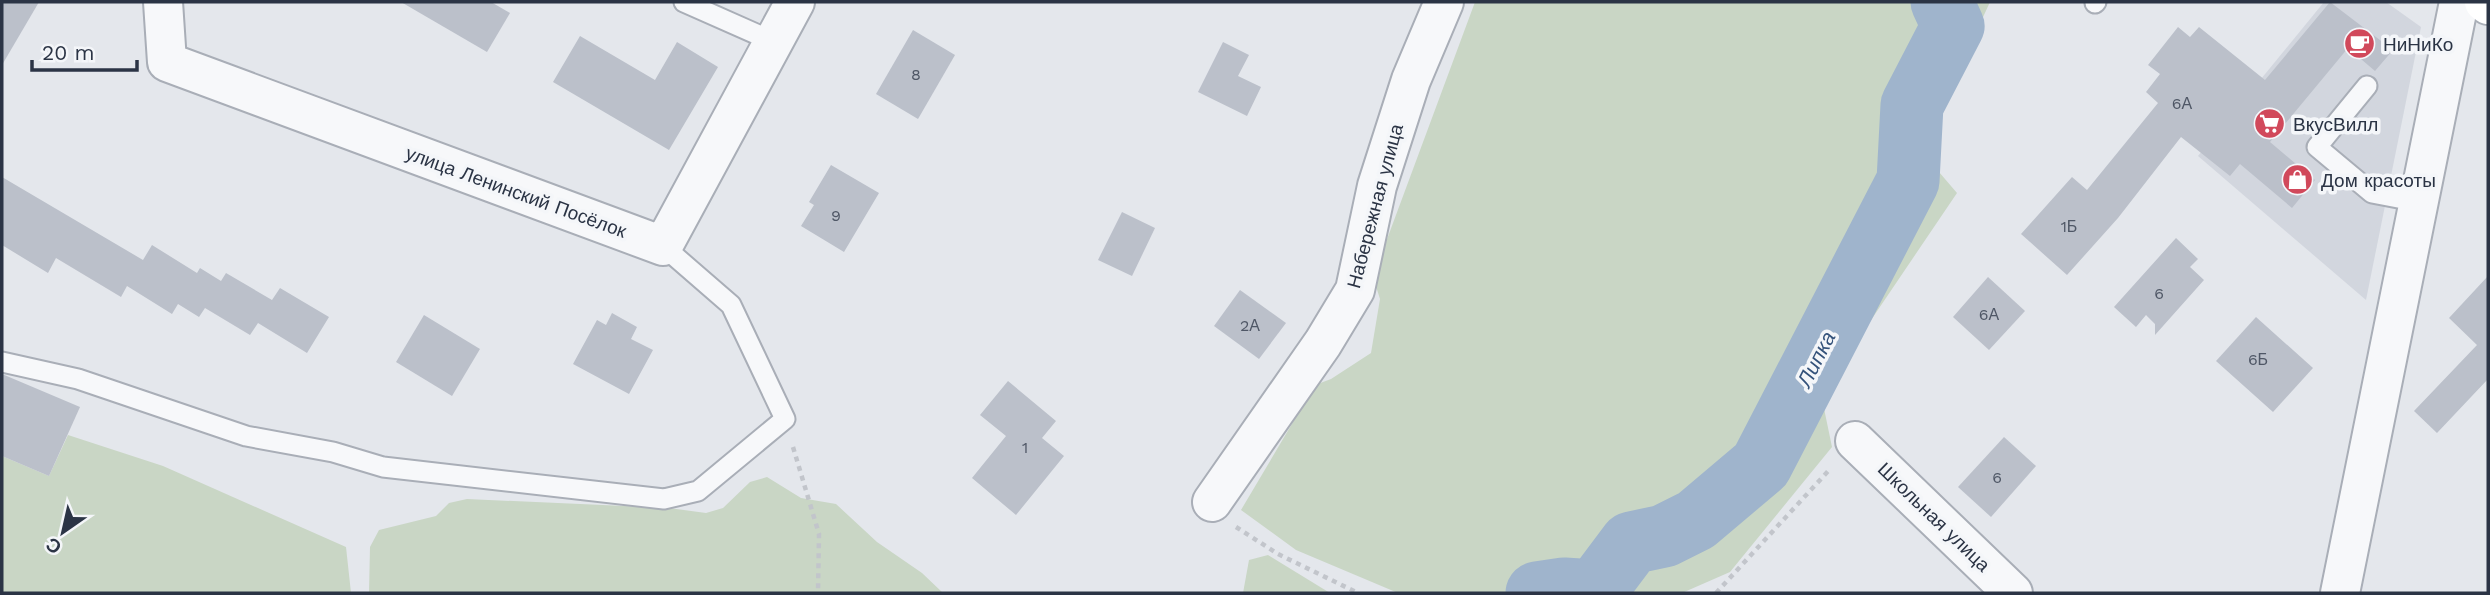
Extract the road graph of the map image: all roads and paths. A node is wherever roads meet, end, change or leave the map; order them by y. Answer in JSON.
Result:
{"nodes":[{"id":1,"x":163,"y":2,"type":"edge"},
{"id":2,"x":684,"y":2,"type":"edge"},
{"id":3,"x":795,"y":2,"type":"edge"},
{"id":4,"x":1444,"y":2,"type":"edge"},
{"id":5,"x":2459,"y":2,"type":"edge"},
{"id":6,"x":2484,"y":2,"type":"edge"},
{"id":7,"x":2488,"y":5,"type":"edge"},
{"id":8,"x":772,"y":41,"type":"junction"},
{"id":9,"x":2367,"y":86,"type":"dead end"},
{"id":10,"x":2419,"y":202,"type":"junction"},
{"id":11,"x":663,"y":246,"type":"junction"},
{"id":12,"x":2,"y":362,"type":"edge"},
{"id":13,"x":785,"y":419,"type":"junction"},
{"id":14,"x":1855,"y":441,"type":"joint"},
{"id":15,"x":1212,"y":502,"type":"joint"},
{"id":16,"x":818,"y":593,"type":"edge"},
{"id":17,"x":1358,"y":593,"type":"edge"},
{"id":18,"x":1716,"y":593,"type":"edge"},
{"id":19,"x":2013,"y":593,"type":"edge"},
{"id":20,"x":2340,"y":593,"type":"edge"}],
"edges":[{"from":1,"to":11,"type":"street","name":"улица Ленинский Посёлок"},
{"from":2,"to":8,"type":"lane"},
{"from":3,"to":8,"type":"street"},
{"from":4,"to":15,"type":"street","name":"Набережная улица"},
{"from":5,"to":10,"type":"street"},
{"from":6,"to":7,"type":"main road"},
{"from":8,"to":11,"type":"street"},
{"from":9,"to":10,"type":"lane"},
{"from":10,"to":20,"type":"street"},
{"from":11,"to":13,"type":"lane"},
{"from":12,"to":13,"type":"lane"},
{"from":13,"to":16,"type":"path"},
{"from":14,"to":18,"type":"path"},
{"from":14,"to":19,"type":"street","name":"Школьная улица"},
{"from":15,"to":17,"type":"path"}]}
